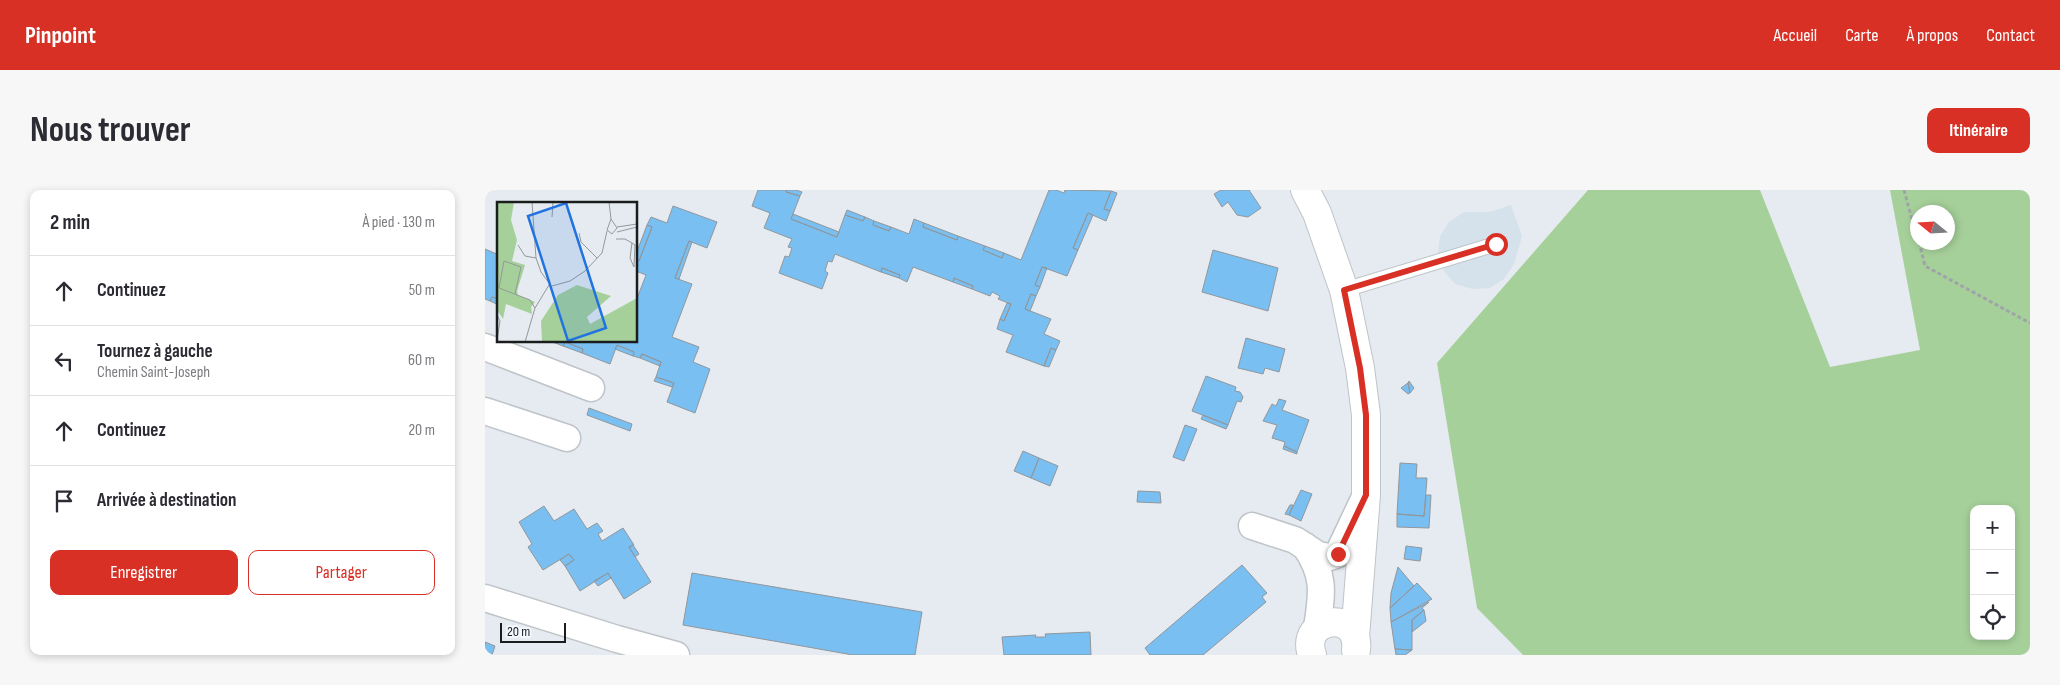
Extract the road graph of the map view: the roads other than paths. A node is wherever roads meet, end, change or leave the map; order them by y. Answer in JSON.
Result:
{"nodes":[{"id":1,"x":1305,"y":190,"type":"edge"},
{"id":2,"x":1496,"y":244,"type":"dead end"},
{"id":3,"x":1344,"y":290,"type":"junction"},
{"id":4,"x":485,"y":347,"type":"edge"},
{"id":5,"x":591,"y":388,"type":"dead end"},
{"id":6,"x":485,"y":411,"type":"edge"},
{"id":7,"x":567,"y":438,"type":"dead end"},
{"id":8,"x":1366,"y":495,"type":"junction"},
{"id":9,"x":1252,"y":526,"type":"dead end"},
{"id":10,"x":1305,"y":546,"type":"junction"},
{"id":11,"x":485,"y":598,"type":"edge"},
{"id":12,"x":1346,"y":641,"type":"edge"},
{"id":13,"x":676,"y":655,"type":"edge"},
{"id":14,"x":1312,"y":655,"type":"edge"}],
"edges":[{"from":1,"to":3,"type":"main road"},
{"from":2,"to":3,"type":"lane"},
{"from":3,"to":8,"type":"main road"},
{"from":4,"to":5,"type":"street"},
{"from":6,"to":7,"type":"street"},
{"from":8,"to":10,"type":"street"},
{"from":8,"to":12,"type":"main road"},
{"from":9,"to":10,"type":"street"},
{"from":10,"to":12,"type":"street"},
{"from":11,"to":13,"type":"street"},
{"from":12,"to":14,"type":"main road"}]}
